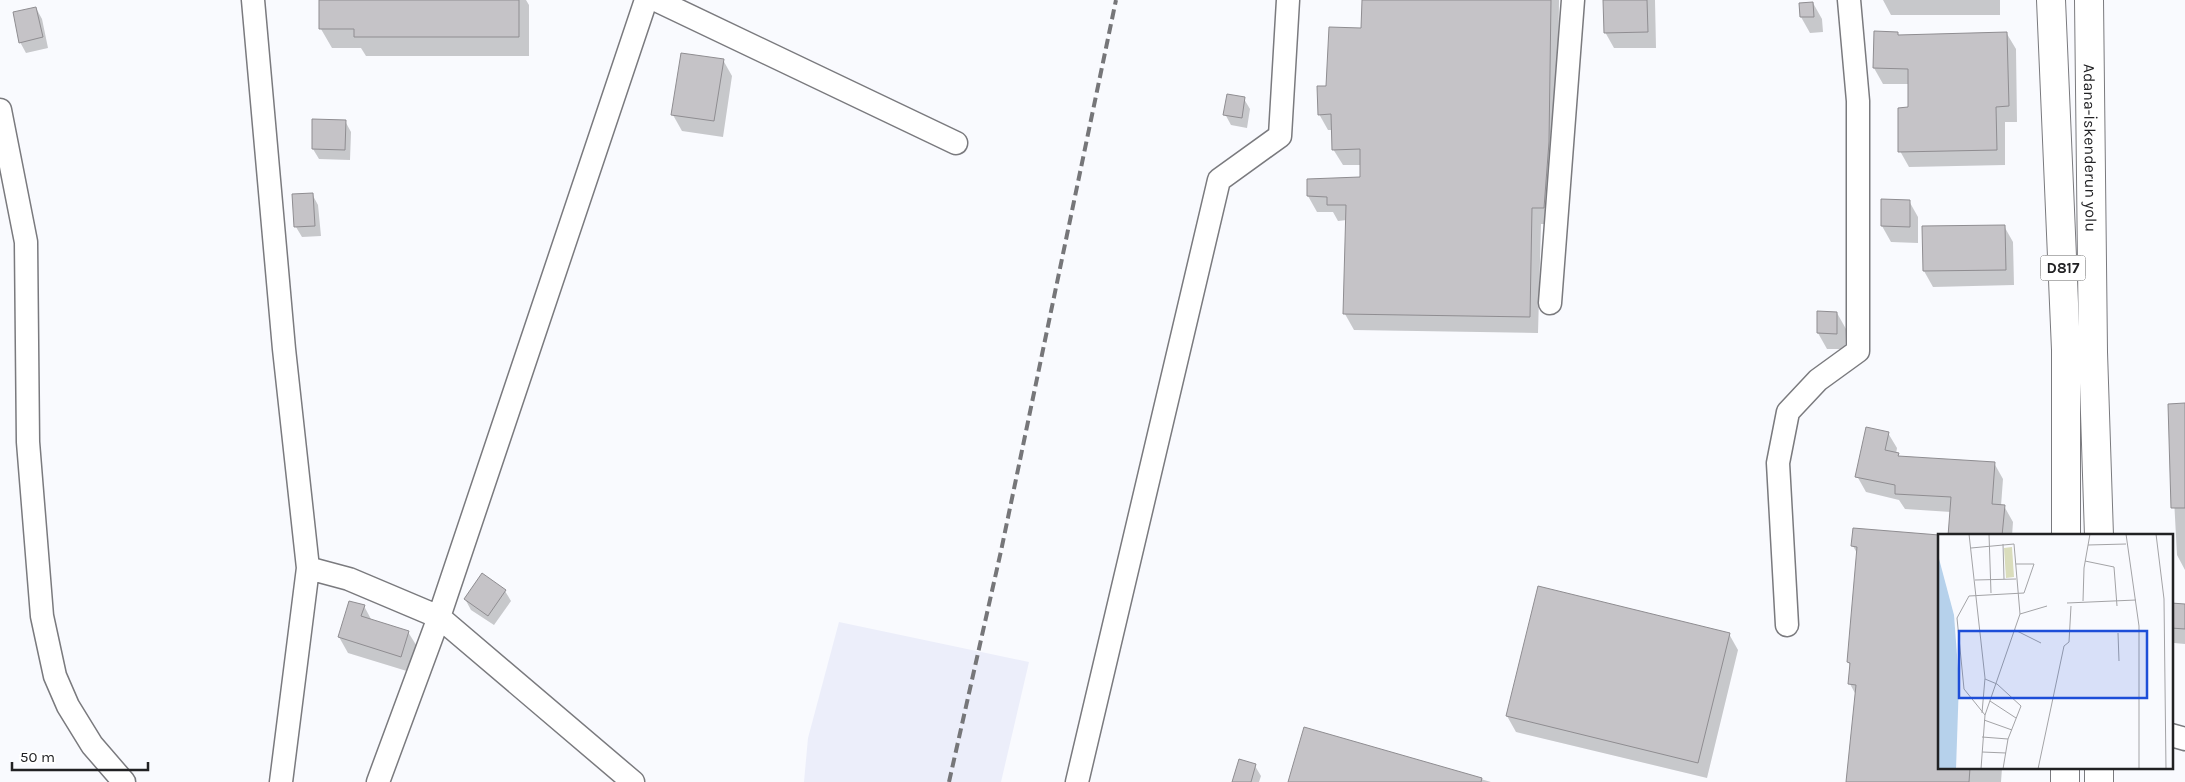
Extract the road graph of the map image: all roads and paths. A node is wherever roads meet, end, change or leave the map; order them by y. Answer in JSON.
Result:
{"nodes":[{"id":1,"x":253,"y":0,"type":"edge"},
{"id":2,"x":646,"y":0,"type":"edge"},
{"id":3,"x":656,"y":0,"type":"edge"},
{"id":4,"x":1288,"y":0,"type":"edge"},
{"id":5,"x":1573,"y":0,"type":"edge"},
{"id":6,"x":1849,"y":0,"type":"edge"},
{"id":7,"x":2051,"y":0,"type":"edge"},
{"id":8,"x":2089,"y":0,"type":"edge"},
{"id":9,"x":0,"y":110,"type":"edge"},
{"id":10,"x":956,"y":143,"type":"dead end"},
{"id":11,"x":1550,"y":303,"type":"dead end"},
{"id":12,"x":2066,"y":534,"type":"edge"},
{"id":13,"x":2099,"y":534,"type":"edge"},
{"id":14,"x":308,"y":568,"type":"junction"},
{"id":15,"x":438,"y":617,"type":"junction"},
{"id":16,"x":1787,"y":624,"type":"dead end"},
{"id":17,"x":2172,"y":735,"type":"edge"},
{"id":18,"x":2185,"y":738,"type":"edge"},
{"id":19,"x":124,"y":782,"type":"edge"},
{"id":20,"x":281,"y":782,"type":"edge"},
{"id":21,"x":378,"y":782,"type":"edge"},
{"id":22,"x":632,"y":782,"type":"edge"},
{"id":23,"x":1077,"y":782,"type":"edge"}],
"edges":[{"from":1,"to":14,"type":"street"},
{"from":2,"to":15,"type":"street"},
{"from":3,"to":10,"type":"street"},
{"from":4,"to":23,"type":"street"},
{"from":5,"to":11,"type":"street"},
{"from":6,"to":16,"type":"street"},
{"from":7,"to":12,"type":"highway","number":"D817"},
{"from":8,"to":13,"type":"highway","name":"Adana-İskenderun yolu","number":"D817"},
{"from":9,"to":19,"type":"street"},
{"from":14,"to":15,"type":"street"},
{"from":14,"to":20,"type":"street"},
{"from":15,"to":21,"type":"street"},
{"from":15,"to":22,"type":"street"},
{"from":17,"to":18,"type":"street"}]}
